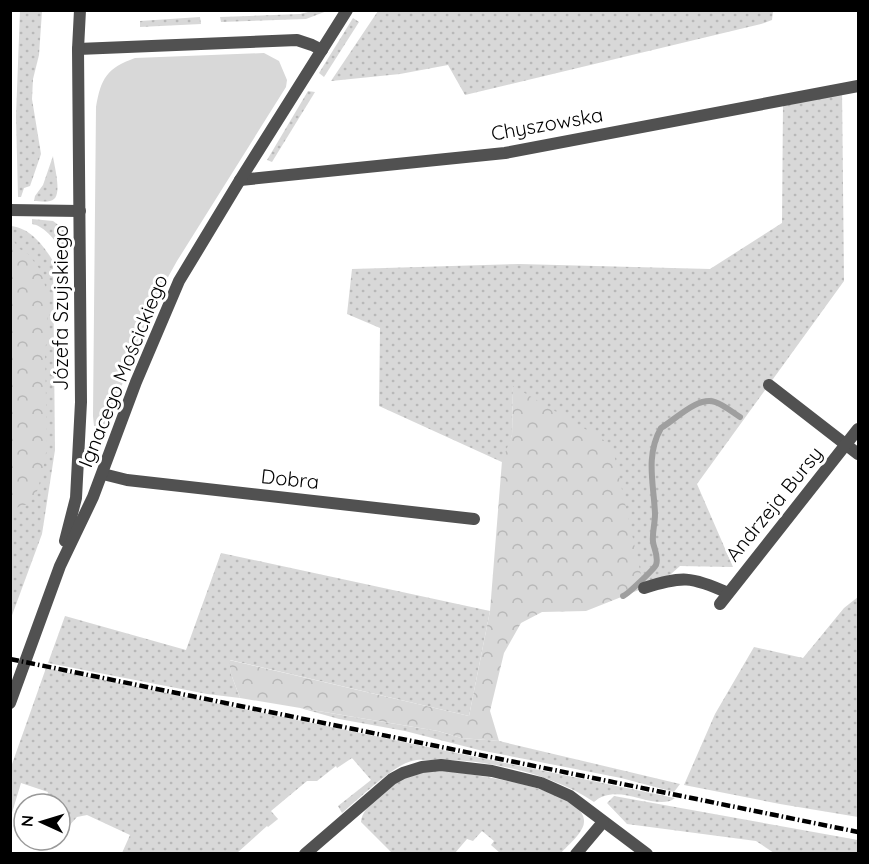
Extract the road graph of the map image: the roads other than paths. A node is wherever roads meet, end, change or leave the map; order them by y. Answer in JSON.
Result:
{"nodes":[{"id":1,"x":80,"y":10,"type":"edge"},
{"id":2,"x":347,"y":10,"type":"edge"},
{"id":3,"x":78,"y":49,"type":"junction"},
{"id":4,"x":322,"y":50,"type":"junction"},
{"id":5,"x":858,"y":86,"type":"edge"},
{"id":6,"x":240,"y":180,"type":"junction"},
{"id":7,"x":10,"y":210,"type":"edge"},
{"id":8,"x":80,"y":211,"type":"junction"},
{"id":9,"x":769,"y":385,"type":"dead end"},
{"id":10,"x":858,"y":429,"type":"edge"},
{"id":11,"x":845,"y":446,"type":"junction"},
{"id":12,"x":858,"y":454,"type":"edge"},
{"id":13,"x":103,"y":474,"type":"junction"},
{"id":14,"x":474,"y":519,"type":"dead end"},
{"id":15,"x":60,"y":566,"type":"junction"},
{"id":16,"x":644,"y":588,"type":"dead end"},
{"id":17,"x":728,"y":593,"type":"junction"},
{"id":18,"x":720,"y":604,"type":"dead end"},
{"id":19,"x":10,"y":703,"type":"edge"},
{"id":20,"x":603,"y":822,"type":"junction"},
{"id":21,"x":305,"y":854,"type":"edge"},
{"id":22,"x":576,"y":854,"type":"edge"},
{"id":23,"x":647,"y":854,"type":"edge"}],
"edges":[{"from":1,"to":3,"type":"street","name":"Józefa Szujskiego"},
{"from":2,"to":4,"type":"street","name":"Ignacego Mościckiego"},
{"from":3,"to":4,"type":"street"},
{"from":3,"to":8,"type":"street","name":"Józefa Szujskiego"},
{"from":4,"to":6,"type":"street","name":"Ignacego Mościckiego"},
{"from":5,"to":6,"type":"street","name":"Chyszowska"},
{"from":6,"to":13,"type":"street","name":"Ignacego Mościckiego"},
{"from":7,"to":8,"type":"street"},
{"from":8,"to":15,"type":"street","name":"Józefa Szujskiego"},
{"from":9,"to":11,"type":"street"},
{"from":10,"to":11,"type":"street","name":"Andrzeja Bursy"},
{"from":11,"to":12,"type":"street"},
{"from":11,"to":17,"type":"street","name":"Andrzeja Bursy"},
{"from":13,"to":14,"type":"street","name":"Dobra"},
{"from":13,"to":15,"type":"street","name":"Ignacego Mościckiego"},
{"from":15,"to":19,"type":"street","name":"Ignacego Mościckiego"},
{"from":16,"to":17,"type":"street"},
{"from":17,"to":18,"type":"street","name":"Andrzeja Bursy"},
{"from":20,"to":21,"type":"street"},
{"from":20,"to":22,"type":"street"},
{"from":20,"to":23,"type":"street"}]}
